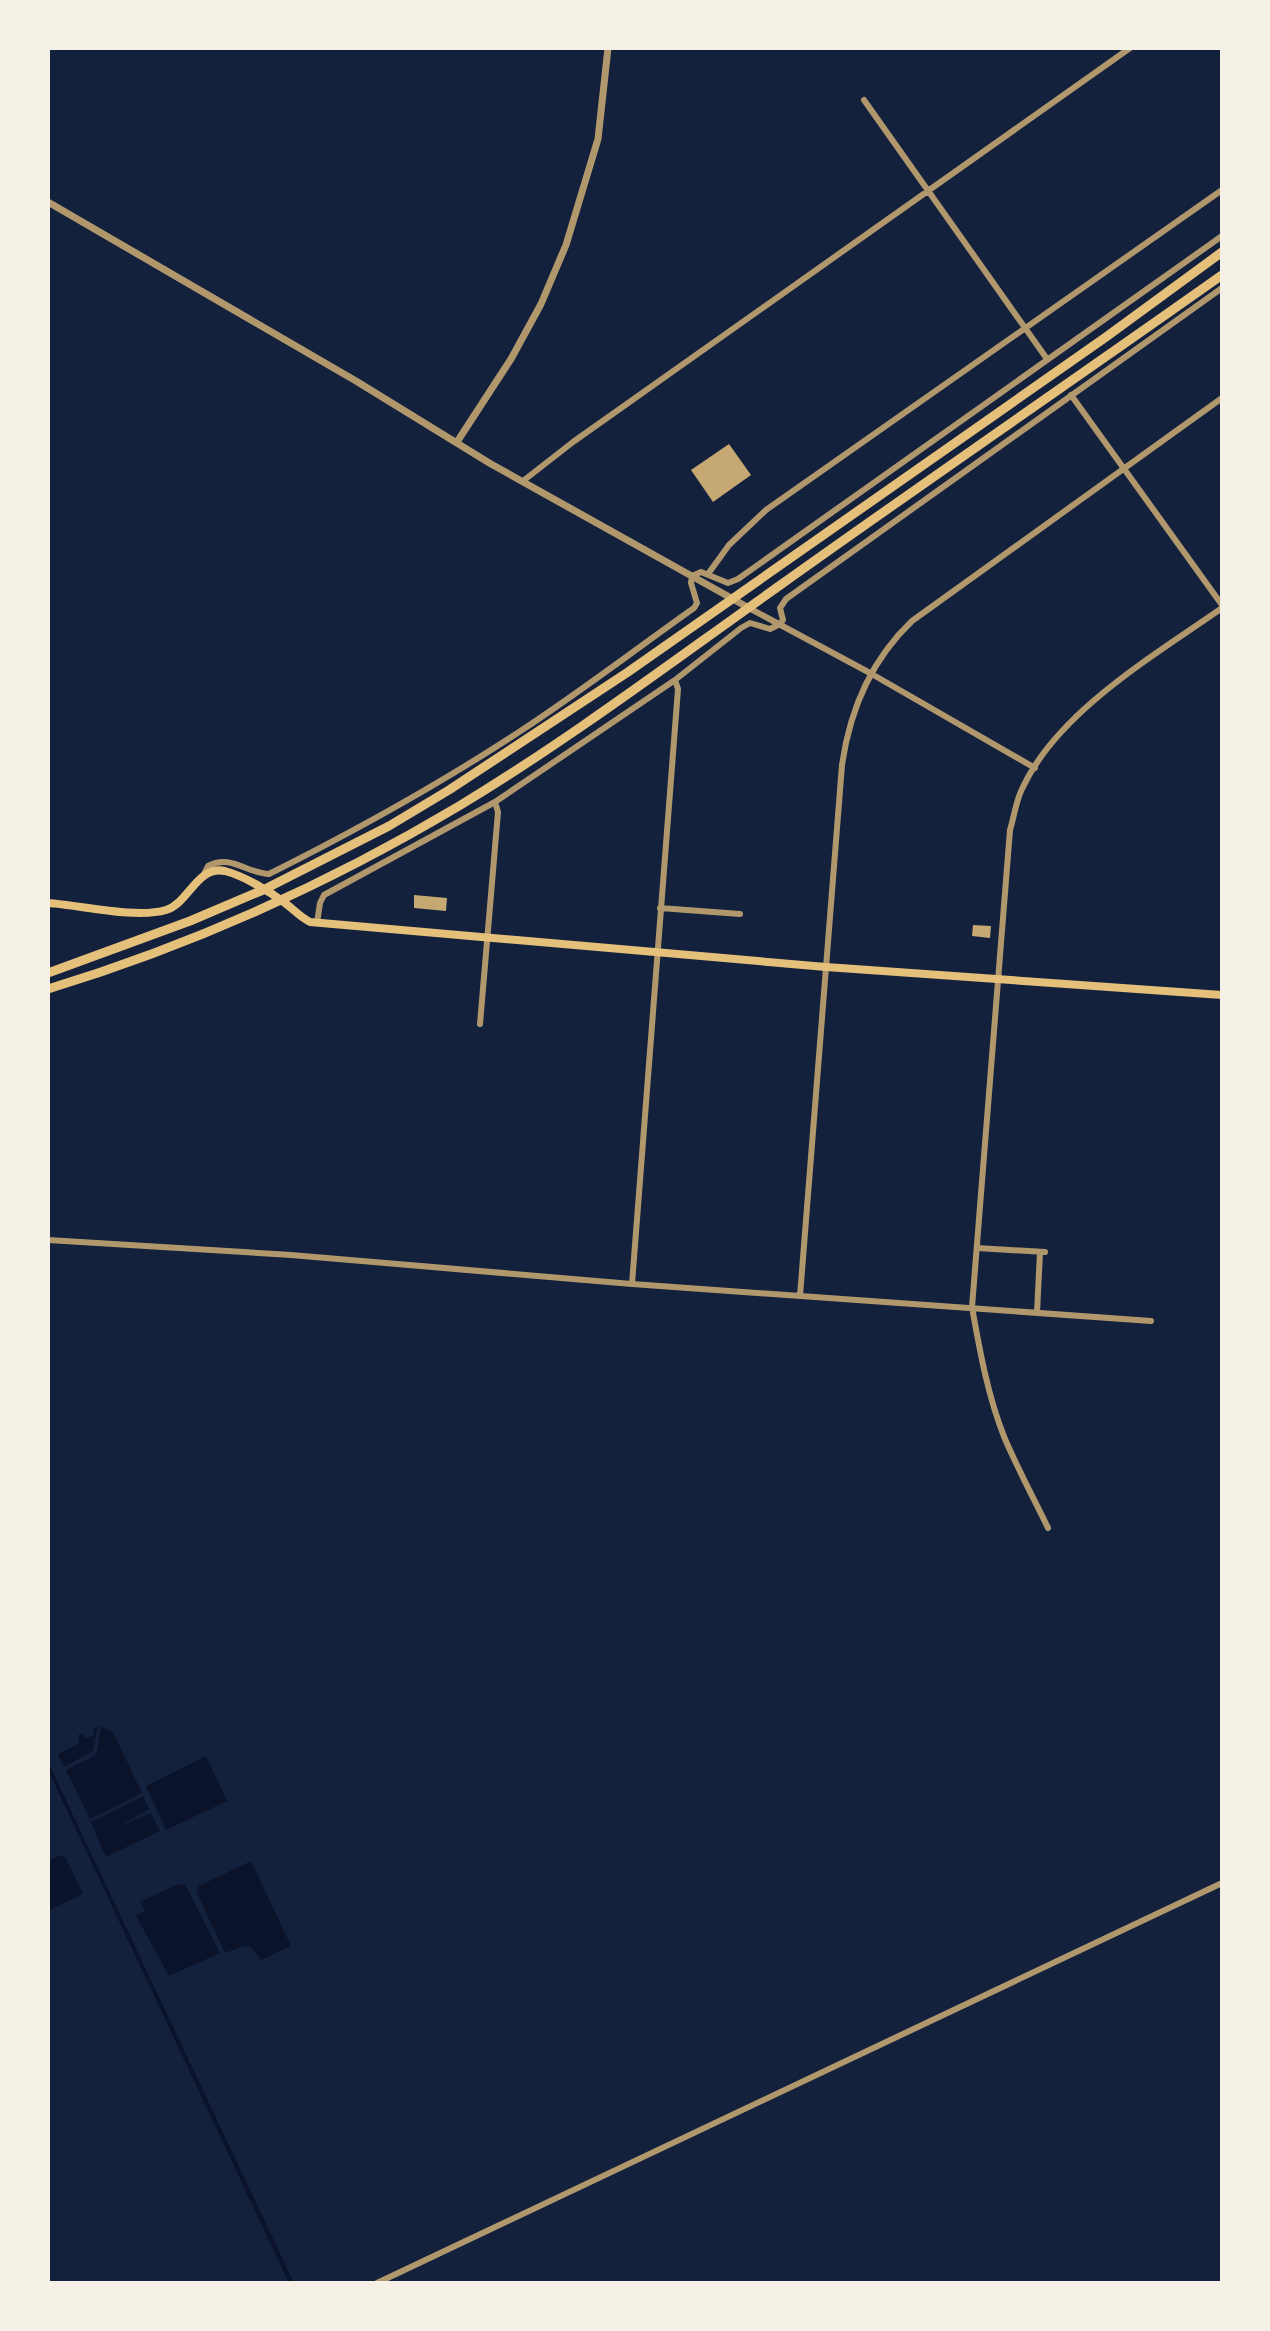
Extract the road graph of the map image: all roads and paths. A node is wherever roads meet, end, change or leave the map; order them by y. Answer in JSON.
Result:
{"nodes":[{"id":1,"x":608,"y":48,"type":"edge"},
{"id":2,"x":1130,"y":48,"type":"edge"},
{"id":3,"x":864,"y":100,"type":"dead end"},
{"id":4,"x":929,"y":189,"type":"junction"},
{"id":5,"x":1222,"y":190,"type":"edge"},
{"id":6,"x":48,"y":202,"type":"edge"},
{"id":7,"x":1222,"y":236,"type":"edge"},
{"id":8,"x":1222,"y":252,"type":"edge"},
{"id":9,"x":1222,"y":275,"type":"edge"},
{"id":10,"x":1222,"y":288,"type":"edge"},
{"id":11,"x":1025,"y":328,"type":"junction"},
{"id":12,"x":1047,"y":359,"type":"junction"},
{"id":13,"x":1071,"y":395,"type":"junction"},
{"id":14,"x":1222,"y":398,"type":"edge"},
{"id":15,"x":457,"y":442,"type":"junction"},
{"id":16,"x":1123,"y":468,"type":"junction"},
{"id":17,"x":523,"y":481,"type":"junction"},
{"id":18,"x":708,"y":574,"type":"junction"},
{"id":19,"x":692,"y":576,"type":"junction"},
{"id":20,"x":732,"y":599,"type":"junction"},
{"id":21,"x":1222,"y":606,"type":"edge"},
{"id":22,"x":749,"y":608,"type":"junction"},
{"id":23,"x":780,"y":624,"type":"junction"},
{"id":24,"x":870,"y":673,"type":"junction"},
{"id":25,"x":675,"y":680,"type":"junction"},
{"id":26,"x":1035,"y":768,"type":"junction"},
{"id":27,"x":495,"y":802,"type":"junction"},
{"id":28,"x":203,"y":875,"type":"junction"},
{"id":29,"x":263,"y":890,"type":"junction"},
{"id":30,"x":282,"y":901,"type":"junction"},
{"id":31,"x":48,"y":903,"type":"edge"},
{"id":32,"x":660,"y":908,"type":"junction"},
{"id":33,"x":740,"y":914,"type":"dead end"},
{"id":34,"x":317,"y":923,"type":"junction"},
{"id":35,"x":487,"y":936,"type":"junction"},
{"id":36,"x":656,"y":951,"type":"junction"},
{"id":37,"x":826,"y":967,"type":"junction"},
{"id":38,"x":48,"y":973,"type":"edge"},
{"id":39,"x":999,"y":978,"type":"junction"},
{"id":40,"x":48,"y":989,"type":"edge"},
{"id":41,"x":1222,"y":995,"type":"edge"},
{"id":42,"x":480,"y":1024,"type":"dead end"},
{"id":43,"x":48,"y":1240,"type":"edge"},
{"id":44,"x":977,"y":1248,"type":"junction"},
{"id":45,"x":632,"y":1284,"type":"junction"},
{"id":46,"x":800,"y":1296,"type":"junction"},
{"id":47,"x":972,"y":1307,"type":"junction"},
{"id":48,"x":1037,"y":1313,"type":"junction"},
{"id":49,"x":1151,"y":1321,"type":"dead end"},
{"id":50,"x":1048,"y":1528,"type":"dead end"},
{"id":51,"x":1222,"y":1883,"type":"edge"},
{"id":52,"x":377,"y":2283,"type":"edge"}],
"edges":[{"from":1,"to":15,"type":"street"},
{"from":2,"to":4,"type":"street"},
{"from":3,"to":4,"type":"street"},
{"from":4,"to":11,"type":"street"},
{"from":4,"to":17,"type":"street"},
{"from":5,"to":11,"type":"street"},
{"from":6,"to":15,"type":"street"},
{"from":7,"to":12,"type":"street"},
{"from":8,"to":20,"type":"highway"},
{"from":9,"to":22,"type":"highway"},
{"from":10,"to":13,"type":"street"},
{"from":11,"to":12,"type":"street"},
{"from":11,"to":18,"type":"street"},
{"from":12,"to":18,"type":"street"},
{"from":13,"to":16,"type":"street"},
{"from":13,"to":23,"type":"street"},
{"from":14,"to":16,"type":"street"},
{"from":15,"to":17,"type":"street"},
{"from":16,"to":21,"type":"street"},
{"from":16,"to":24,"type":"street"},
{"from":17,"to":19,"type":"street"},
{"from":18,"to":19,"type":"street"},
{"from":19,"to":20,"type":"street"},
{"from":19,"to":28,"type":"street"},
{"from":20,"to":22,"type":"street"},
{"from":20,"to":29,"type":"highway"},
{"from":21,"to":26,"type":"street"},
{"from":22,"to":23,"type":"street"},
{"from":22,"to":30,"type":"highway"},
{"from":23,"to":24,"type":"street"},
{"from":23,"to":25,"type":"street"},
{"from":24,"to":26,"type":"street"},
{"from":24,"to":37,"type":"street"},
{"from":25,"to":27,"type":"street"},
{"from":25,"to":32,"type":"street"},
{"from":26,"to":39,"type":"street"},
{"from":27,"to":34,"type":"street"},
{"from":27,"to":35,"type":"street"},
{"from":28,"to":29,"type":"main road"},
{"from":28,"to":31,"type":"main road"},
{"from":29,"to":30,"type":"main road"},
{"from":29,"to":38,"type":"highway"},
{"from":30,"to":34,"type":"main road"},
{"from":30,"to":40,"type":"highway"},
{"from":32,"to":33,"type":"street"},
{"from":32,"to":36,"type":"street"},
{"from":34,"to":35,"type":"main road"},
{"from":35,"to":36,"type":"main road"},
{"from":35,"to":42,"type":"street"},
{"from":36,"to":37,"type":"main road"},
{"from":36,"to":45,"type":"street"},
{"from":37,"to":39,"type":"main road"},
{"from":37,"to":46,"type":"street"},
{"from":39,"to":41,"type":"main road"},
{"from":39,"to":44,"type":"street"},
{"from":43,"to":45,"type":"street"},
{"from":44,"to":47,"type":"street"},
{"from":44,"to":48,"type":"street"},
{"from":45,"to":46,"type":"street"},
{"from":46,"to":47,"type":"street"},
{"from":47,"to":48,"type":"street"},
{"from":47,"to":50,"type":"street"},
{"from":48,"to":49,"type":"street"},
{"from":51,"to":52,"type":"street"}]}
